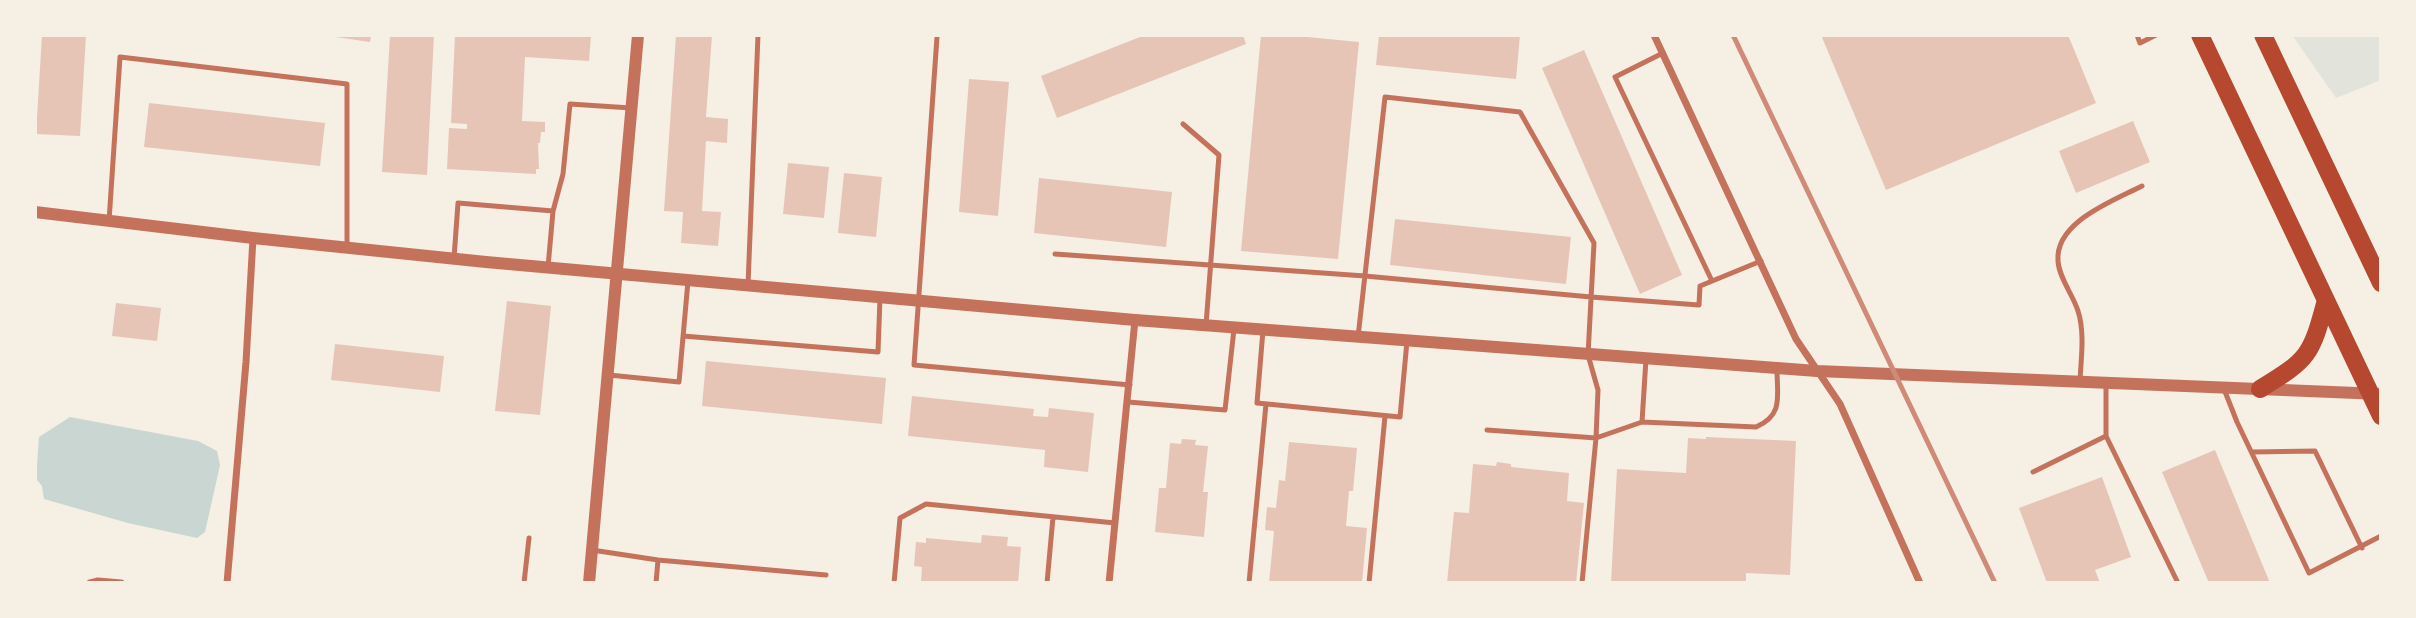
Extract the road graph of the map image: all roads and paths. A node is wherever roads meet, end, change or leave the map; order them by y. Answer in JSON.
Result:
{"nodes":[{"id":1,"x":638,"y":35,"type":"edge"},
{"id":2,"x":758,"y":35,"type":"edge"},
{"id":3,"x":1654,"y":35,"type":"edge"},
{"id":4,"x":2137,"y":35,"type":"edge"},
{"id":5,"x":2156,"y":35,"type":"edge"},
{"id":6,"x":2200,"y":35,"type":"edge"},
{"id":7,"x":2263,"y":35,"type":"edge"},
{"id":8,"x":937,"y":37,"type":"edge"},
{"id":9,"x":1663,"y":53,"type":"junction"},
{"id":10,"x":631,"y":108,"type":"junction"},
{"id":11,"x":1183,"y":124,"type":"dead end"},
{"id":12,"x":2141,"y":186,"type":"dead end"},
{"id":13,"x":553,"y":211,"type":"junction"},
{"id":14,"x":35,"y":212,"type":"edge"},
{"id":15,"x":110,"y":221,"type":"junction"},
{"id":16,"x":253,"y":238,"type":"junction"},
{"id":17,"x":347,"y":248,"type":"junction"},
{"id":18,"x":1055,"y":254,"type":"dead end"},
{"id":19,"x":454,"y":258,"type":"junction"},
{"id":20,"x":1761,"y":261,"type":"junction"},
{"id":21,"x":1209,"y":266,"type":"junction"},
{"id":22,"x":548,"y":267,"type":"junction"},
{"id":23,"x":617,"y":273,"type":"junction"},
{"id":24,"x":1365,"y":276,"type":"junction"},
{"id":25,"x":688,"y":279,"type":"junction"},
{"id":26,"x":1712,"y":281,"type":"junction"},
{"id":27,"x":2381,"y":283,"type":"edge"},
{"id":28,"x":748,"y":285,"type":"junction"},
{"id":29,"x":880,"y":297,"type":"junction"},
{"id":30,"x":1591,"y":298,"type":"junction"},
{"id":31,"x":919,"y":300,"type":"junction"},
{"id":32,"x":2326,"y":300,"type":"junction"},
{"id":33,"x":1135,"y":320,"type":"junction"},
{"id":34,"x":1206,"y":326,"type":"junction"},
{"id":35,"x":1234,"y":328,"type":"junction"},
{"id":36,"x":1263,"y":330,"type":"junction"},
{"id":37,"x":683,"y":336,"type":"junction"},
{"id":38,"x":1358,"y":337,"type":"junction"},
{"id":39,"x":1406,"y":341,"type":"junction"},
{"id":40,"x":1588,"y":355,"type":"junction"},
{"id":41,"x":1646,"y":359,"type":"junction"},
{"id":42,"x":1777,"y":368,"type":"junction"},
{"id":43,"x":1818,"y":371,"type":"junction"},
{"id":44,"x":609,"y":374,"type":"junction"},
{"id":45,"x":2080,"y":381,"type":"junction"},
{"id":46,"x":2106,"y":382,"type":"junction"},
{"id":47,"x":1130,"y":385,"type":"junction"},
{"id":48,"x":2224,"y":387,"type":"junction"},
{"id":49,"x":2260,"y":389,"type":"junction"},
{"id":50,"x":2376,"y":394,"type":"edge"},
{"id":51,"x":1128,"y":402,"type":"junction"},
{"id":52,"x":1266,"y":404,"type":"junction"},
{"id":53,"x":1385,"y":416,"type":"junction"},
{"id":54,"x":2381,"y":416,"type":"edge"},
{"id":55,"x":1642,"y":422,"type":"junction"},
{"id":56,"x":1487,"y":430,"type":"dead end"},
{"id":57,"x":2106,"y":436,"type":"junction"},
{"id":58,"x":1596,"y":438,"type":"junction"},
{"id":59,"x":2252,"y":452,"type":"junction"},
{"id":60,"x":2033,"y":472,"type":"dead end"},
{"id":61,"x":1053,"y":517,"type":"junction"},
{"id":62,"x":1115,"y":523,"type":"junction"},
{"id":63,"x":2381,"y":536,"type":"edge"},
{"id":64,"x":528,"y":538,"type":"dead end"},
{"id":65,"x":2362,"y":548,"type":"junction"},
{"id":66,"x":592,"y":550,"type":"junction"},
{"id":67,"x":658,"y":560,"type":"junction"},
{"id":68,"x":826,"y":575,"type":"dead end"},
{"id":69,"x":90,"y":583,"type":"edge"},
{"id":70,"x":121,"y":583,"type":"edge"},
{"id":71,"x":226,"y":583,"type":"edge"},
{"id":72,"x":524,"y":583,"type":"edge"},
{"id":73,"x":589,"y":583,"type":"edge"},
{"id":74,"x":656,"y":583,"type":"edge"},
{"id":75,"x":894,"y":583,"type":"edge"},
{"id":76,"x":1047,"y":583,"type":"edge"},
{"id":77,"x":1109,"y":583,"type":"edge"},
{"id":78,"x":1249,"y":583,"type":"edge"},
{"id":79,"x":1369,"y":583,"type":"edge"},
{"id":80,"x":1582,"y":583,"type":"edge"},
{"id":81,"x":1920,"y":583,"type":"edge"},
{"id":82,"x":2178,"y":583,"type":"edge"}],
"edges":[{"from":1,"to":10,"type":"street"},
{"from":2,"to":28,"type":"lane"},
{"from":3,"to":9,"type":"street"},
{"from":4,"to":5,"type":"lane"},
{"from":6,"to":32,"type":"main road"},
{"from":7,"to":27,"type":"main road"},
{"from":8,"to":31,"type":"lane"},
{"from":9,"to":20,"type":"street"},
{"from":9,"to":26,"type":"lane"},
{"from":10,"to":13,"type":"lane"},
{"from":10,"to":23,"type":"street"},
{"from":11,"to":21,"type":"lane"},
{"from":12,"to":45,"type":"lane"},
{"from":13,"to":19,"type":"lane"},
{"from":13,"to":22,"type":"lane"},
{"from":14,"to":15,"type":"street"},
{"from":15,"to":16,"type":"street"},
{"from":15,"to":17,"type":"lane"},
{"from":16,"to":17,"type":"street"},
{"from":16,"to":71,"type":"street"},
{"from":17,"to":19,"type":"street"},
{"from":18,"to":21,"type":"lane"},
{"from":19,"to":22,"type":"street"},
{"from":20,"to":26,"type":"lane"},
{"from":20,"to":43,"type":"street"},
{"from":21,"to":24,"type":"lane"},
{"from":21,"to":34,"type":"lane"},
{"from":22,"to":23,"type":"street"},
{"from":23,"to":25,"type":"street"},
{"from":23,"to":44,"type":"street"},
{"from":24,"to":30,"type":"lane"},
{"from":24,"to":30,"type":"lane"},
{"from":24,"to":38,"type":"lane"},
{"from":25,"to":28,"type":"street"},
{"from":25,"to":37,"type":"lane"},
{"from":26,"to":30,"type":"lane"},
{"from":28,"to":29,"type":"street"},
{"from":29,"to":31,"type":"street"},
{"from":29,"to":37,"type":"lane"},
{"from":30,"to":40,"type":"lane"},
{"from":31,"to":33,"type":"street"},
{"from":31,"to":47,"type":"lane"},
{"from":32,"to":49,"type":"main road"},
{"from":32,"to":50,"type":"main road"},
{"from":33,"to":34,"type":"street"},
{"from":33,"to":47,"type":"street"},
{"from":34,"to":35,"type":"street"},
{"from":35,"to":36,"type":"street"},
{"from":35,"to":51,"type":"lane"},
{"from":36,"to":38,"type":"street"},
{"from":36,"to":52,"type":"lane"},
{"from":37,"to":44,"type":"lane"},
{"from":38,"to":39,"type":"street"},
{"from":39,"to":40,"type":"street"},
{"from":39,"to":53,"type":"lane"},
{"from":40,"to":41,"type":"street"},
{"from":40,"to":58,"type":"lane"},
{"from":41,"to":42,"type":"street"},
{"from":41,"to":55,"type":"lane"},
{"from":42,"to":43,"type":"street"},
{"from":42,"to":55,"type":"lane"},
{"from":43,"to":45,"type":"street"},
{"from":43,"to":81,"type":"street"},
{"from":44,"to":66,"type":"street"},
{"from":45,"to":46,"type":"street"},
{"from":46,"to":48,"type":"street"},
{"from":46,"to":57,"type":"lane"},
{"from":47,"to":51,"type":"street"},
{"from":48,"to":49,"type":"street"},
{"from":48,"to":59,"type":"lane"},
{"from":49,"to":50,"type":"street"},
{"from":50,"to":54,"type":"main road"},
{"from":51,"to":62,"type":"street"},
{"from":52,"to":53,"type":"lane"},
{"from":52,"to":78,"type":"lane"},
{"from":53,"to":79,"type":"lane"},
{"from":55,"to":58,"type":"lane"},
{"from":56,"to":58,"type":"lane"},
{"from":57,"to":60,"type":"lane"},
{"from":57,"to":82,"type":"lane"},
{"from":58,"to":80,"type":"lane"},
{"from":59,"to":65,"type":"lane"},
{"from":59,"to":65,"type":"lane"},
{"from":61,"to":62,"type":"lane"},
{"from":61,"to":75,"type":"lane"},
{"from":61,"to":76,"type":"lane"},
{"from":62,"to":77,"type":"street"},
{"from":63,"to":65,"type":"lane"},
{"from":64,"to":72,"type":"lane"},
{"from":66,"to":67,"type":"lane"},
{"from":66,"to":73,"type":"street"},
{"from":67,"to":68,"type":"lane"},
{"from":67,"to":74,"type":"lane"},
{"from":69,"to":70,"type":"street"}]}
